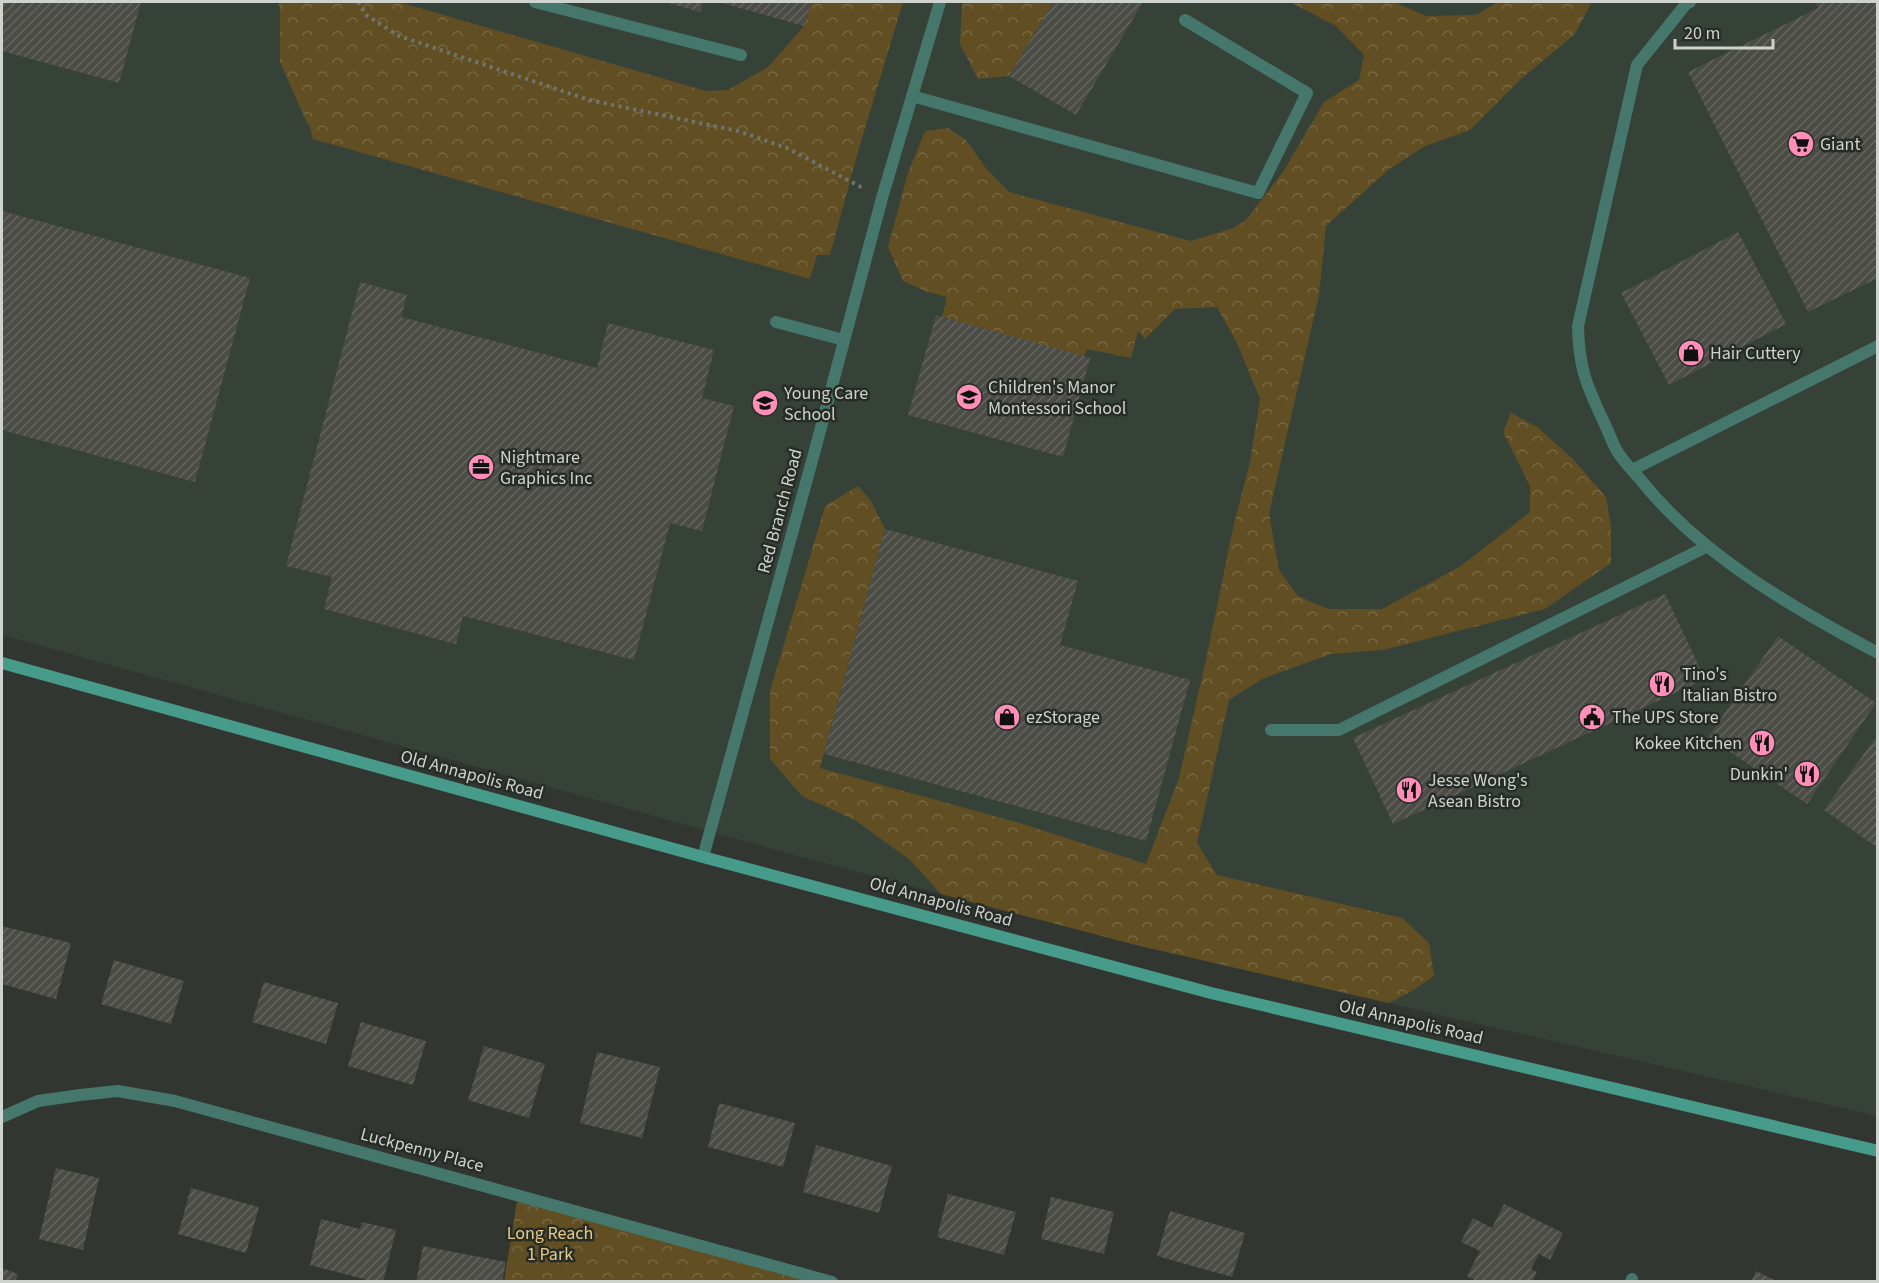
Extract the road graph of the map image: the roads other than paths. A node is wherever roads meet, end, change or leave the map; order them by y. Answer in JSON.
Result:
{"nodes":[{"id":1,"x":535,"y":2,"type":"edge"},
{"id":2,"x":940,"y":2,"type":"edge"},
{"id":3,"x":1690,"y":2,"type":"edge"},
{"id":4,"x":1185,"y":20,"type":"dead end"},
{"id":5,"x":741,"y":55,"type":"dead end"},
{"id":6,"x":912,"y":96,"type":"junction"},
{"id":7,"x":776,"y":322,"type":"dead end"},
{"id":8,"x":844,"y":340,"type":"junction"},
{"id":9,"x":1878,"y":346,"type":"edge"},
{"id":10,"x":1632,"y":470,"type":"junction"},
{"id":11,"x":1706,"y":547,"type":"junction"},
{"id":12,"x":1878,"y":653,"type":"edge"},
{"id":13,"x":2,"y":663,"type":"edge"},
{"id":14,"x":1271,"y":730,"type":"dead end"},
{"id":15,"x":703,"y":857,"type":"junction"},
{"id":16,"x":2,"y":1117,"type":"edge"},
{"id":17,"x":1878,"y":1151,"type":"edge"},
{"id":18,"x":832,"y":1281,"type":"edge"}],
"edges":[{"from":1,"to":5,"type":"street"},
{"from":2,"to":6,"type":"street","name":"Red Branch Road"},
{"from":3,"to":10,"type":"street"},
{"from":4,"to":6,"type":"street"},
{"from":6,"to":8,"type":"street","name":"Red Branch Road"},
{"from":7,"to":8,"type":"street"},
{"from":8,"to":15,"type":"street","name":"Red Branch Road"},
{"from":9,"to":10,"type":"street"},
{"from":10,"to":11,"type":"street"},
{"from":11,"to":12,"type":"street"},
{"from":11,"to":14,"type":"street"},
{"from":13,"to":15,"type":"main road","name":"Old Annapolis Road"},
{"from":15,"to":17,"type":"main road","name":"Old Annapolis Road"},
{"from":16,"to":18,"type":"street","name":"Luckpenny Place"}]}
